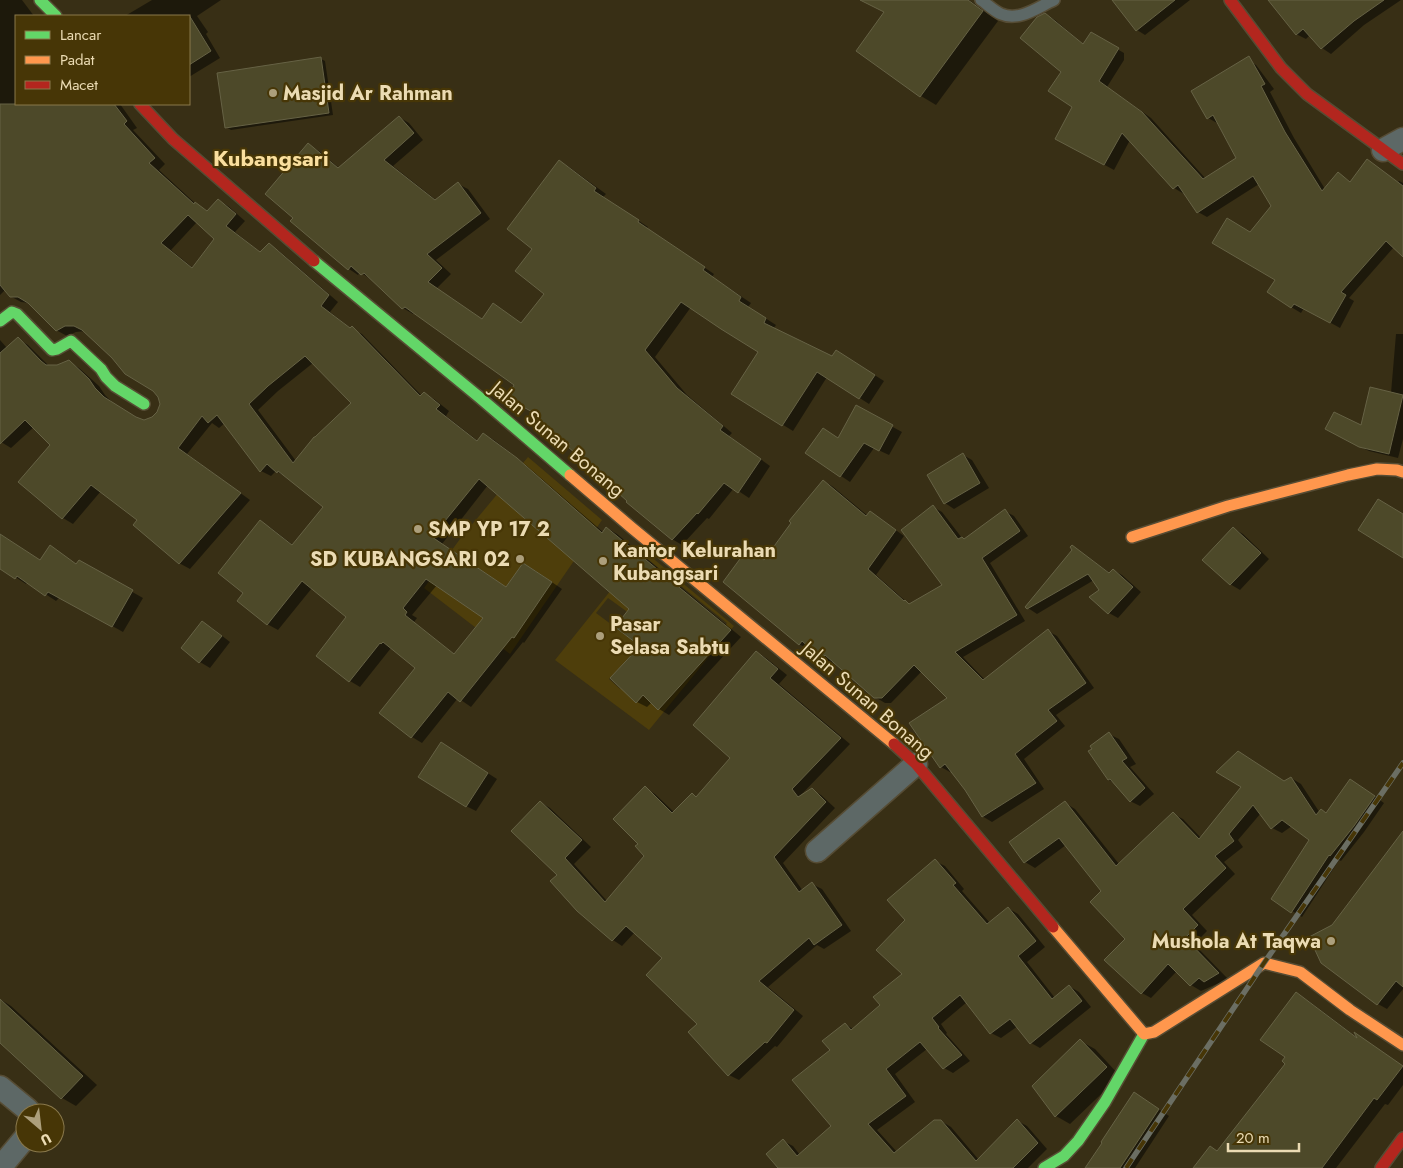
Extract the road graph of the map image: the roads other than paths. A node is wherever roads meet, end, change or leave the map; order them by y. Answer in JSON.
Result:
{"nodes":[{"id":1,"x":40,"y":0,"type":"edge"},
{"id":2,"x":981,"y":0,"type":"edge"},
{"id":3,"x":1054,"y":0,"type":"edge"},
{"id":4,"x":1230,"y":0,"type":"edge"},
{"id":5,"x":55,"y":15,"type":"edge"},
{"id":6,"x":141,"y":105,"type":"edge"},
{"id":7,"x":1403,"y":139,"type":"edge"},
{"id":8,"x":1383,"y":150,"type":"junction"},
{"id":9,"x":1403,"y":164,"type":"edge"},
{"id":10,"x":0,"y":321,"type":"edge"},
{"id":11,"x":144,"y":404,"type":"dead end"},
{"id":12,"x":1403,"y":472,"type":"edge"},
{"id":13,"x":1132,"y":537,"type":"dead end"},
{"id":14,"x":916,"y":764,"type":"junction"},
{"id":15,"x":817,"y":851,"type":"dead end"},
{"id":16,"x":1144,"y":1034,"type":"junction"},
{"id":17,"x":1403,"y":1045,"type":"edge"},
{"id":18,"x":0,"y":1087,"type":"edge"},
{"id":19,"x":19,"y":1103,"type":"edge"},
{"id":20,"x":1403,"y":1138,"type":"edge"},
{"id":21,"x":15,"y":1150,"type":"edge"},
{"id":22,"x":0,"y":1168,"type":"edge"},
{"id":23,"x":1044,"y":1168,"type":"edge"},
{"id":24,"x":1381,"y":1168,"type":"edge"}],
"edges":[{"from":1,"to":5,"type":"main road"},
{"from":2,"to":3,"type":"lane"},
{"from":4,"to":8,"type":"main road"},
{"from":6,"to":14,"type":"main road","name":"Jalan Sunan Bonang"},
{"from":7,"to":8,"type":"street"},
{"from":8,"to":9,"type":"main road"},
{"from":10,"to":11,"type":"main road"},
{"from":12,"to":13,"type":"main road"},
{"from":14,"to":15,"type":"street"},
{"from":14,"to":16,"type":"main road","name":"Jalan Sunan Bonang"},
{"from":16,"to":17,"type":"main road"},
{"from":16,"to":23,"type":"main road"},
{"from":18,"to":19,"type":"street"},
{"from":20,"to":24,"type":"main road"},
{"from":21,"to":22,"type":"street"}]}
